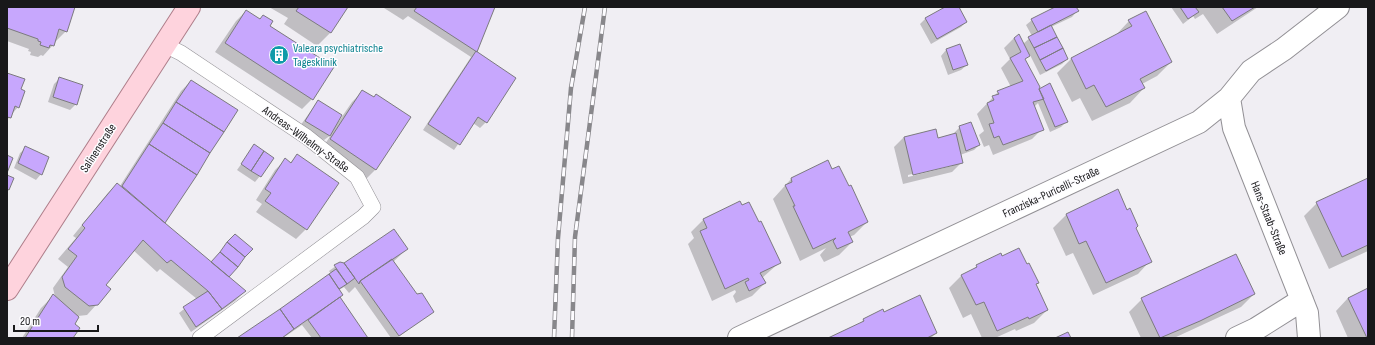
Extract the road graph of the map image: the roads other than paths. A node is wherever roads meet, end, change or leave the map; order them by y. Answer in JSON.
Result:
{"nodes":[{"id":1,"x":189,"y":7,"type":"edge"},
{"id":2,"x":1338,"y":7,"type":"edge"},
{"id":3,"x":165,"y":45,"type":"junction"},
{"id":4,"x":1228,"y":98,"type":"junction"},
{"id":5,"x":7,"y":289,"type":"edge"},
{"id":6,"x":1302,"y":300,"type":"junction"},
{"id":7,"x":200,"y":338,"type":"edge"},
{"id":8,"x":739,"y":338,"type":"edge"},
{"id":9,"x":1237,"y":338,"type":"edge"},
{"id":10,"x":1309,"y":338,"type":"edge"}],
"edges":[{"from":1,"to":3,"type":"main road","name":"Salinenstraße"},
{"from":2,"to":4,"type":"street","name":"Franziska-Puricelli-Straße"},
{"from":3,"to":5,"type":"main road","name":"Salinenstraße"},
{"from":3,"to":7,"type":"lane","name":"Andreas-Wilhelmy-Straße"},
{"from":4,"to":6,"type":"street","name":"Hans-Staab-Straße"},
{"from":4,"to":8,"type":"street","name":"Franziska-Puricelli-Straße"},
{"from":6,"to":9,"type":"street"},
{"from":6,"to":10,"type":"street","name":"Hans-Staab-Straße"}]}
